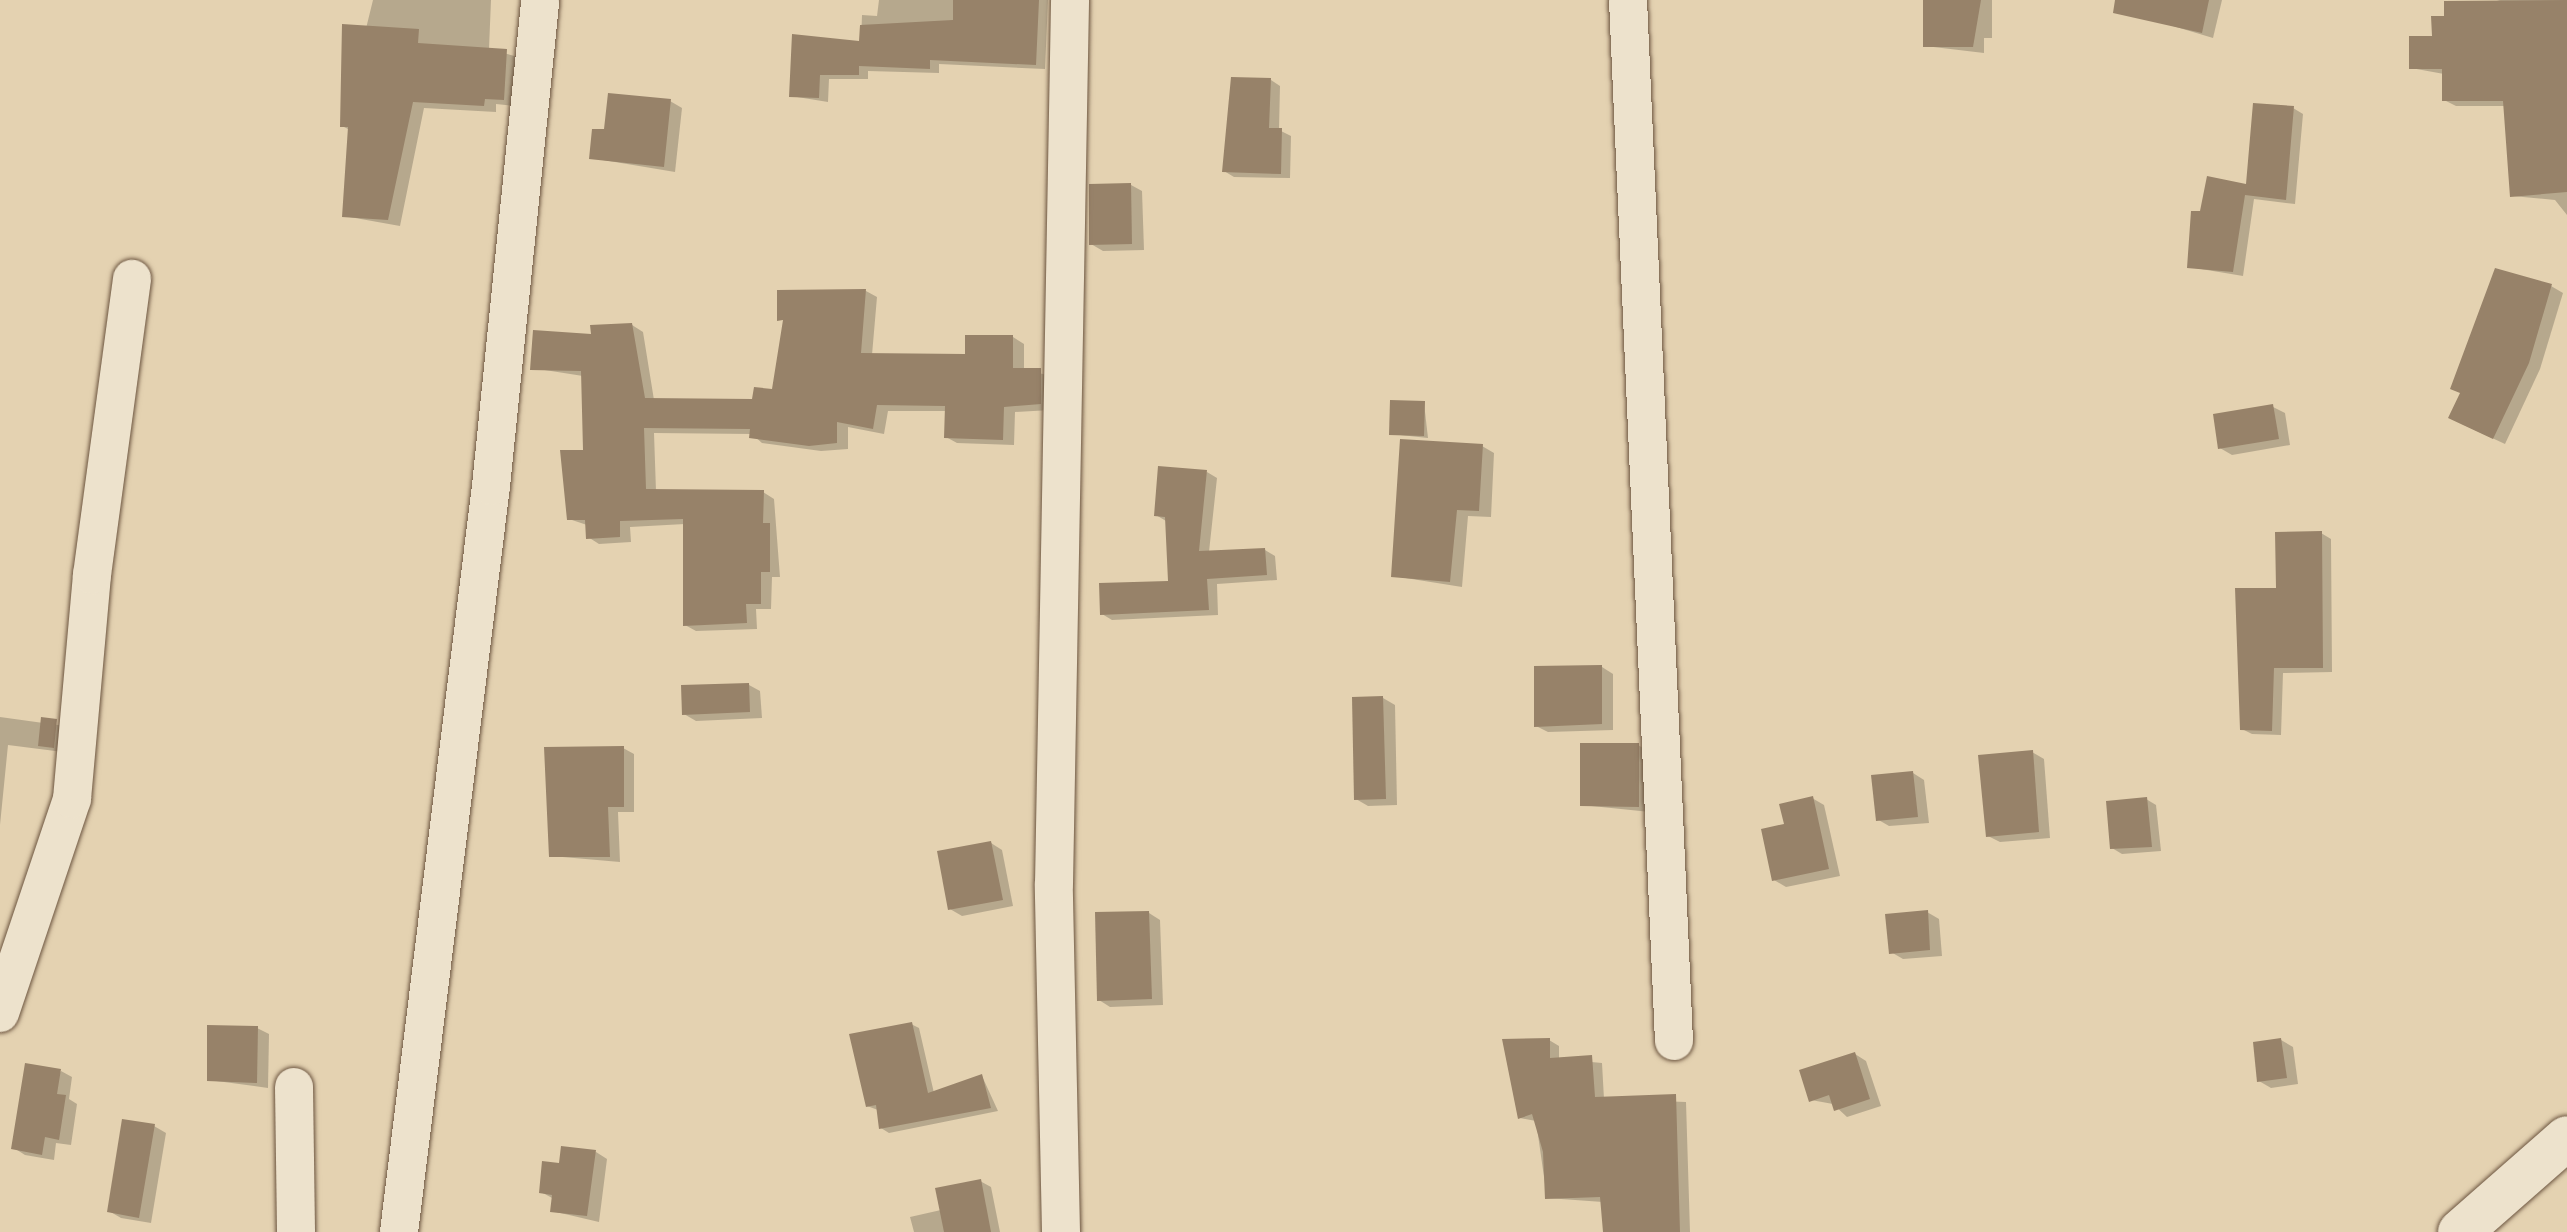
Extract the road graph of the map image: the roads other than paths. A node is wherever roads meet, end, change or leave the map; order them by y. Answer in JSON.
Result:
{"nodes":[{"id":1,"x":540,"y":0,"type":"edge"},
{"id":2,"x":1070,"y":0,"type":"edge"},
{"id":3,"x":1628,"y":0,"type":"edge"},
{"id":4,"x":132,"y":279,"type":"dead end"},
{"id":5,"x":0,"y":1013,"type":"edge"},
{"id":6,"x":1674,"y":1041,"type":"dead end"},
{"id":7,"x":294,"y":1087,"type":"dead end"},
{"id":8,"x":2567,"y":1138,"type":"edge"},
{"id":9,"x":296,"y":1232,"type":"edge"},
{"id":10,"x":399,"y":1232,"type":"edge"},
{"id":11,"x":1061,"y":1232,"type":"edge"},
{"id":12,"x":2460,"y":1232,"type":"edge"}],
"edges":[{"from":1,"to":10,"type":"street"},
{"from":2,"to":11,"type":"street"},
{"from":3,"to":6,"type":"street"},
{"from":4,"to":5,"type":"street"},
{"from":7,"to":9,"type":"street"},
{"from":8,"to":12,"type":"main road"}]}
